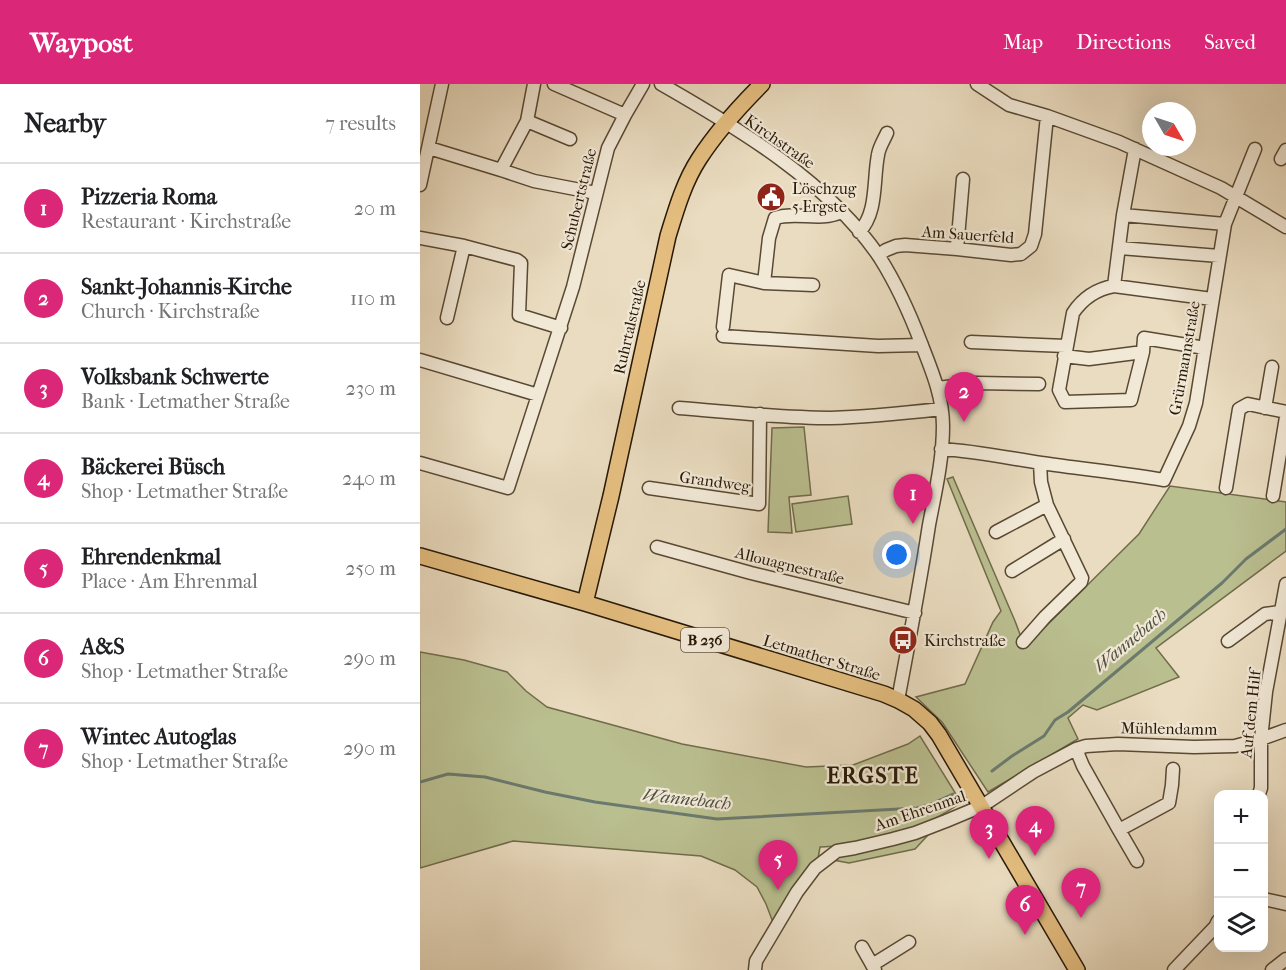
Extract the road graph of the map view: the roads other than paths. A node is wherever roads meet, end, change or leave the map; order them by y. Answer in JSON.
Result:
{"nodes":[{"id":1,"x":442,"y":84,"type":"edge"},
{"id":2,"x":534,"y":84,"type":"edge"},
{"id":3,"x":554,"y":84,"type":"edge"},
{"id":4,"x":643,"y":84,"type":"edge"},
{"id":5,"x":661,"y":84,"type":"edge"},
{"id":6,"x":762,"y":84,"type":"edge"},
{"id":7,"x":977,"y":84,"type":"edge"},
{"id":8,"x":625,"y":115,"type":"junction"},
{"id":9,"x":1047,"y":116,"type":"junction"},
{"id":10,"x":527,"y":121,"type":"junction"},
{"id":11,"x":725,"y":123,"type":"junction"},
{"id":12,"x":887,"y":133,"type":"dead end"},
{"id":13,"x":570,"y":139,"type":"dead end"},
{"id":14,"x":429,"y":148,"type":"junction"},
{"id":15,"x":1135,"y":149,"type":"junction"},
{"id":16,"x":1255,"y":149,"type":"dead end"},
{"id":17,"x":501,"y":170,"type":"junction"},
{"id":18,"x":963,"y":179,"type":"dead end"},
{"id":19,"x":420,"y":185,"type":"edge"},
{"id":20,"x":596,"y":193,"type":"junction"},
{"id":21,"x":1237,"y":197,"type":"junction"},
{"id":22,"x":841,"y":212,"type":"junction"},
{"id":23,"x":1123,"y":215,"type":"junction"},
{"id":24,"x":1225,"y":224,"type":"junction"},
{"id":25,"x":1286,"y":227,"type":"edge"},
{"id":26,"x":859,"y":232,"type":"junction"},
{"id":27,"x":420,"y":238,"type":"edge"},
{"id":28,"x":464,"y":246,"type":"junction"},
{"id":29,"x":1120,"y":248,"type":"junction"},
{"id":30,"x":957,"y":249,"type":"junction"},
{"id":31,"x":878,"y":255,"type":"junction"},
{"id":32,"x":1219,"y":256,"type":"junction"},
{"id":33,"x":764,"y":283,"type":"junction"},
{"id":34,"x":813,"y":285,"type":"dead end"},
{"id":35,"x":1114,"y":286,"type":"junction"},
{"id":36,"x":1212,"y":299,"type":"junction"},
{"id":37,"x":447,"y":318,"type":"dead end"},
{"id":38,"x":561,"y":328,"type":"junction"},
{"id":39,"x":970,"y":342,"type":"dead end"},
{"id":40,"x":922,"y":345,"type":"junction"},
{"id":41,"x":1205,"y":348,"type":"junction"},
{"id":42,"x":1065,"y":351,"type":"junction"},
{"id":43,"x":1143,"y":351,"type":"junction"},
{"id":44,"x":420,"y":360,"type":"edge"},
{"id":45,"x":1272,"y":367,"type":"dead end"},
{"id":46,"x":1039,"y":384,"type":"dead end"},
{"id":47,"x":938,"y":388,"type":"junction"},
{"id":48,"x":538,"y":394,"type":"junction"},
{"id":49,"x":680,"y":408,"type":"dead end"},
{"id":50,"x":1265,"y":408,"type":"junction"},
{"id":51,"x":941,"y":409,"type":"junction"},
{"id":52,"x":1286,"y":412,"type":"edge"},
{"id":53,"x":760,"y":414,"type":"junction"},
{"id":54,"x":1286,"y":417,"type":"edge"},
{"id":55,"x":941,"y":448,"type":"junction"},
{"id":56,"x":420,"y":463,"type":"edge"},
{"id":57,"x":1040,"y":463,"type":"junction"},
{"id":58,"x":649,"y":488,"type":"dead end"},
{"id":59,"x":1226,"y":488,"type":"dead end"},
{"id":60,"x":1273,"y":496,"type":"dead end"},
{"id":61,"x":1047,"y":505,"type":"junction"},
{"id":62,"x":996,"y":532,"type":"dead end"},
{"id":63,"x":1064,"y":539,"type":"junction"},
{"id":64,"x":657,"y":547,"type":"dead end"},
{"id":65,"x":420,"y":556,"type":"edge"},
{"id":66,"x":1012,"y":571,"type":"dead end"},
{"id":67,"x":1286,"y":584,"type":"edge"},
{"id":68,"x":585,"y":603,"type":"junction"},
{"id":69,"x":1280,"y":612,"type":"junction"},
{"id":70,"x":915,"y":613,"type":"junction"},
{"id":71,"x":1281,"y":638,"type":"edge"},
{"id":72,"x":1023,"y":642,"type":"dead end"},
{"id":73,"x":1228,"y":642,"type":"dead end"},
{"id":74,"x":898,"y":700,"type":"junction"},
{"id":75,"x":1286,"y":730,"type":"edge"},
{"id":76,"x":1261,"y":739,"type":"junction"},
{"id":77,"x":1077,"y":748,"type":"junction"},
{"id":78,"x":1173,"y":769,"type":"dead end"},
{"id":79,"x":1260,"y":790,"type":"edge"},
{"id":80,"x":982,"y":806,"type":"junction"},
{"id":81,"x":1119,"y":830,"type":"junction"},
{"id":82,"x":1137,"y":861,"type":"dead end"},
{"id":83,"x":1268,"y":900,"type":"edge"},
{"id":84,"x":1286,"y":904,"type":"edge"},
{"id":85,"x":1214,"y":928,"type":"edge"},
{"id":86,"x":909,"y":942,"type":"dead end"},
{"id":87,"x":862,"y":947,"type":"dead end"},
{"id":88,"x":1286,"y":958,"type":"edge"},
{"id":89,"x":874,"y":968,"type":"edge"},
{"id":90,"x":755,"y":970,"type":"edge"},
{"id":91,"x":1077,"y":970,"type":"edge"},
{"id":92,"x":1174,"y":970,"type":"edge"},
{"id":93,"x":1272,"y":970,"type":"edge"}],
"edges":[{"from":1,"to":14,"type":"street"},
{"from":2,"to":10,"type":"street"},
{"from":3,"to":8,"type":"street"},
{"from":4,"to":8,"type":"street","name":"Schubertstraße"},
{"from":5,"to":11,"type":"street","name":"Kirchstraße"},
{"from":6,"to":11,"type":"main road","name":"Ruhrtalstraße"},
{"from":7,"to":9,"type":"street"},
{"from":8,"to":20,"type":"street","name":"Schubertstraße"},
{"from":9,"to":15,"type":"street"},
{"from":9,"to":30,"type":"street","name":"Am Sauerfeld"},
{"from":10,"to":13,"type":"street"},
{"from":10,"to":17,"type":"street"},
{"from":11,"to":22,"type":"street","name":"Kirchstraße"},
{"from":11,"to":68,"type":"main road","name":"Ruhrtalstraße"},
{"from":12,"to":26,"type":"street"},
{"from":14,"to":17,"type":"street"},
{"from":14,"to":19,"type":"street"},
{"from":15,"to":21,"type":"street"},
{"from":15,"to":23,"type":"street"},
{"from":16,"to":21,"type":"street","name":"Grürmannstraße"},
{"from":17,"to":20,"type":"street"},
{"from":18,"to":30,"type":"street"},
{"from":20,"to":38,"type":"street","name":"Schubertstraße"},
{"from":21,"to":24,"type":"street","name":"Grürmannstraße"},
{"from":21,"to":25,"type":"street"},
{"from":22,"to":26,"type":"street","name":"Kirchstraße"},
{"from":22,"to":33,"type":"street"},
{"from":23,"to":24,"type":"street"},
{"from":23,"to":29,"type":"street"},
{"from":24,"to":32,"type":"street","name":"Grürmannstraße"},
{"from":26,"to":31,"type":"street","name":"Kirchstraße"},
{"from":27,"to":28,"type":"street"},
{"from":28,"to":37,"type":"street"},
{"from":28,"to":38,"type":"street"},
{"from":29,"to":32,"type":"street"},
{"from":29,"to":35,"type":"street"},
{"from":30,"to":31,"type":"street","name":"Am Sauerfeld"},
{"from":31,"to":40,"type":"street","name":"Kirchstraße"},
{"from":32,"to":36,"type":"street","name":"Grürmannstraße"},
{"from":33,"to":34,"type":"street"},
{"from":33,"to":40,"type":"street"},
{"from":35,"to":36,"type":"street"},
{"from":35,"to":42,"type":"street"},
{"from":36,"to":41,"type":"street","name":"Grürmannstraße"},
{"from":38,"to":48,"type":"street","name":"Schubertstraße"},
{"from":39,"to":42,"type":"street"},
{"from":40,"to":47,"type":"street","name":"Kirchstraße"},
{"from":41,"to":43,"type":"street"},
{"from":41,"to":57,"type":"street","name":"Grürmannstraße"},
{"from":42,"to":43,"type":"street"},
{"from":42,"to":43,"type":"street"},
{"from":44,"to":48,"type":"street"},
{"from":45,"to":50,"type":"street"},
{"from":46,"to":47,"type":"street"},
{"from":47,"to":51,"type":"street","name":"Kirchstraße"},
{"from":48,"to":56,"type":"street","name":"Schubertstraße"},
{"from":49,"to":53,"type":"street"},
{"from":50,"to":52,"type":"street"},
{"from":50,"to":59,"type":"street"},
{"from":51,"to":53,"type":"street"},
{"from":51,"to":55,"type":"street","name":"Kirchstraße"},
{"from":53,"to":58,"type":"street","name":"Grandweg"},
{"from":54,"to":60,"type":"street"},
{"from":55,"to":57,"type":"street","name":"Grürmannstraße"},
{"from":55,"to":70,"type":"street","name":"Kirchstraße"},
{"from":57,"to":61,"type":"street"},
{"from":61,"to":62,"type":"street"},
{"from":61,"to":63,"type":"street"},
{"from":63,"to":66,"type":"street"},
{"from":63,"to":72,"type":"street"},
{"from":64,"to":70,"type":"street","name":"Allouagnestraße"},
{"from":65,"to":68,"type":"main road","name":"Letmather Straße","number":"B 236"},
{"from":67,"to":69,"type":"street","name":"Auf dem Hilf"},
{"from":68,"to":74,"type":"main road","name":"Letmather Straße","number":"B 236"},
{"from":69,"to":71,"type":"street","name":"Auf dem Hilf"},
{"from":69,"to":73,"type":"street"},
{"from":70,"to":74,"type":"street","name":"Kirchstraße"},
{"from":71,"to":76,"type":"street","name":"Auf dem Hilf"},
{"from":74,"to":80,"type":"main road","name":"Letmather Straße","number":"B 236"},
{"from":75,"to":76,"type":"street","name":"Mühlendamm"},
{"from":76,"to":77,"type":"street","name":"Mühlendamm"},
{"from":76,"to":79,"type":"street","name":"Auf dem Hilf"},
{"from":77,"to":80,"type":"street","name":"Mühlendamm"},
{"from":77,"to":81,"type":"street"},
{"from":78,"to":81,"type":"street"},
{"from":80,"to":90,"type":"street","name":"Am Ehrenmal"},
{"from":80,"to":91,"type":"main road","name":"Letmather Straße","number":"B 236"},
{"from":81,"to":82,"type":"street"},
{"from":83,"to":84,"type":"street"},
{"from":85,"to":92,"type":"street"},
{"from":86,"to":89,"type":"street"},
{"from":87,"to":89,"type":"street"},
{"from":88,"to":93,"type":"street"}]}
